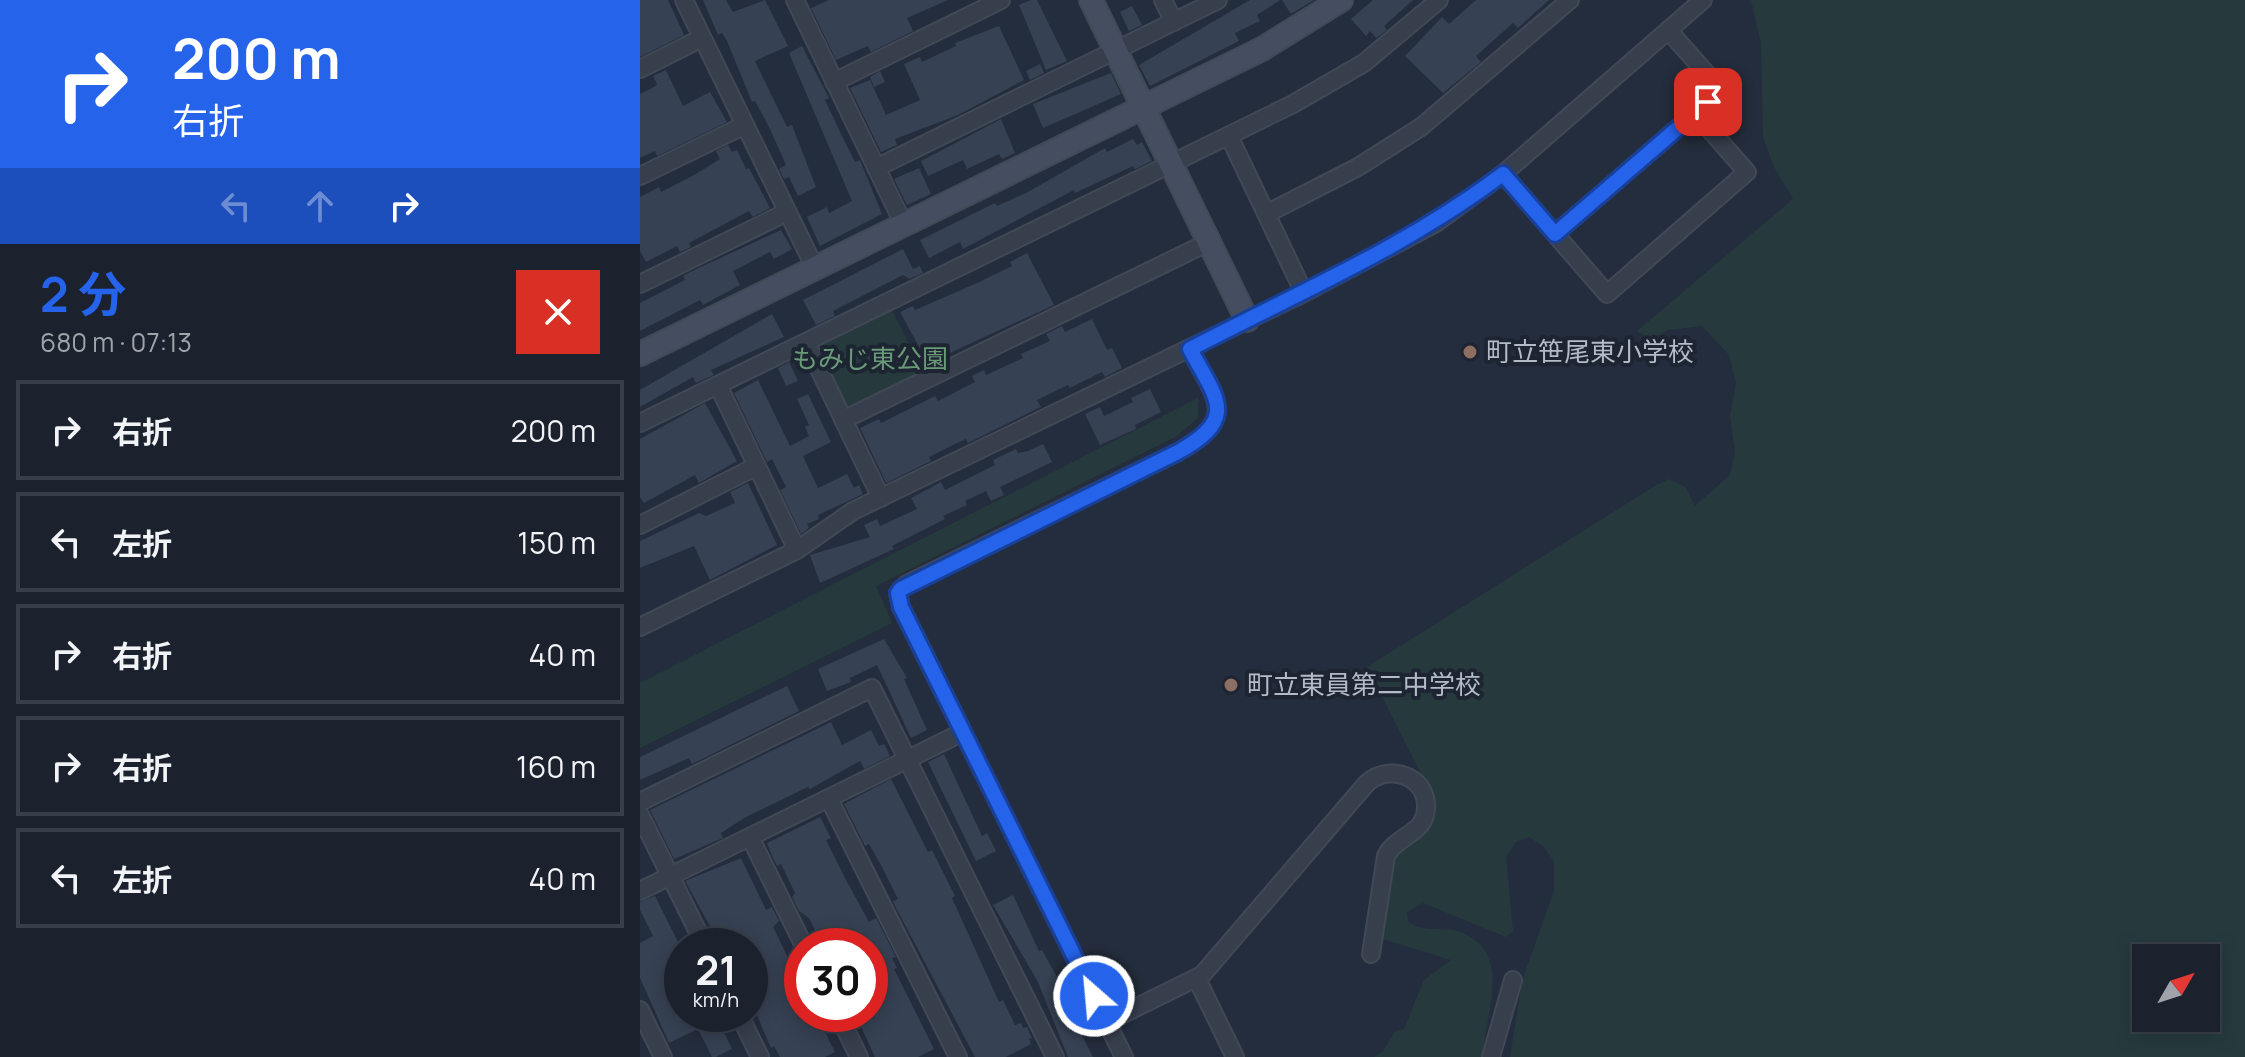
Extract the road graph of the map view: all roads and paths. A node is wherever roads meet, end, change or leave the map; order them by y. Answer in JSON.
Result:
{"nodes":[{"id":1,"x":684,"y":0,"type":"edge"},
{"id":2,"x":795,"y":0,"type":"edge"},
{"id":3,"x":1001,"y":0,"type":"edge"},
{"id":4,"x":1091,"y":0,"type":"edge"},
{"id":5,"x":1163,"y":0,"type":"edge"},
{"id":6,"x":1218,"y":0,"type":"edge"},
{"id":7,"x":1341,"y":0,"type":"edge"},
{"id":8,"x":1439,"y":0,"type":"edge"},
{"id":9,"x":1570,"y":0,"type":"edge"},
{"id":10,"x":1703,"y":0,"type":"edge"},
{"id":11,"x":1174,"y":22,"type":"junction"},
{"id":12,"x":1668,"y":30,"type":"junction"},
{"id":13,"x":702,"y":38,"type":"junction"},
{"id":14,"x":1116,"y":51,"type":"junction"},
{"id":15,"x":640,"y":69,"type":"edge"},
{"id":16,"x":834,"y":82,"type":"junction"},
{"id":17,"x":1144,"y":107,"type":"junction"},
{"id":18,"x":1695,"y":113,"type":"junction"},
{"id":19,"x":745,"y":125,"type":"junction"},
{"id":20,"x":1229,"y":136,"type":"junction"},
{"id":21,"x":1171,"y":164,"type":"junction"},
{"id":22,"x":876,"y":168,"type":"junction"},
{"id":23,"x":1503,"y":174,"type":"junction"},
{"id":24,"x":640,"y":176,"type":"edge"},
{"id":25,"x":787,"y":212,"type":"junction"},
{"id":26,"x":1266,"y":214,"type":"junction"},
{"id":27,"x":904,"y":225,"type":"junction"},
{"id":28,"x":1555,"y":234,"type":"junction"},
{"id":29,"x":1209,"y":242,"type":"junction"},
{"id":30,"x":815,"y":268,"type":"junction"},
{"id":31,"x":640,"y":284,"type":"edge"},
{"id":32,"x":1304,"y":293,"type":"junction"},
{"id":33,"x":1247,"y":320,"type":"junction"},
{"id":34,"x":806,"y":342,"type":"junction"},
{"id":35,"x":1190,"y":349,"type":"junction"},
{"id":36,"x":640,"y":354,"type":"edge"},
{"id":37,"x":718,"y":385,"type":"junction"},
{"id":38,"x":843,"y":420,"type":"junction"},
{"id":39,"x":640,"y":423,"type":"edge"},
{"id":40,"x":757,"y":466,"type":"junction"},
{"id":41,"x":881,"y":498,"type":"junction"},
{"id":42,"x":640,"y":525,"type":"edge"},
{"id":43,"x":797,"y":550,"type":"junction"},
{"id":44,"x":640,"y":627,"type":"edge"},
{"id":45,"x":963,"y":732,"type":"junction"},
{"id":46,"x":908,"y":759,"type":"junction"},
{"id":47,"x":829,"y":799,"type":"junction"},
{"id":48,"x":640,"y":802,"type":"edge"},
{"id":49,"x":640,"y":815,"type":"edge"},
{"id":50,"x":750,"y":837,"type":"junction"},
{"id":51,"x":670,"y":876,"type":"junction"},
{"id":52,"x":640,"y":891,"type":"edge"},
{"id":53,"x":696,"y":928,"type":"edge"},
{"id":54,"x":795,"y":928,"type":"edge"},
{"id":55,"x":1371,"y":954,"type":"dead end"},
{"id":56,"x":1197,"y":979,"type":"junction"},
{"id":57,"x":1513,"y":980,"type":"dead end"},
{"id":58,"x":640,"y":1010,"type":"edge"},
{"id":59,"x":1107,"y":1022,"type":"junction"},
{"id":60,"x":748,"y":1032,"type":"edge"},
{"id":61,"x":847,"y":1032,"type":"edge"},
{"id":62,"x":1048,"y":1055,"type":"edge"},
{"id":63,"x":663,"y":1057,"type":"edge"},
{"id":64,"x":760,"y":1057,"type":"edge"},
{"id":65,"x":859,"y":1057,"type":"edge"},
{"id":66,"x":958,"y":1057,"type":"edge"},
{"id":67,"x":1124,"y":1057,"type":"edge"},
{"id":68,"x":1235,"y":1057,"type":"edge"},
{"id":69,"x":1491,"y":1057,"type":"edge"}],
"edges":[{"from":1,"to":13,"type":"street"},
{"from":2,"to":16,"type":"street"},
{"from":3,"to":16,"type":"street"},
{"from":4,"to":14,"type":"street"},
{"from":5,"to":11,"type":"street"},
{"from":6,"to":11,"type":"street"},
{"from":7,"to":17,"type":"street"},
{"from":8,"to":20,"type":"street"},
{"from":9,"to":26,"type":"street"},
{"from":10,"to":12,"type":"street"},
{"from":11,"to":14,"type":"street"},
{"from":12,"to":18,"type":"street"},
{"from":12,"to":23,"type":"street"},
{"from":13,"to":15,"type":"street"},
{"from":13,"to":19,"type":"street"},
{"from":14,"to":17,"type":"street"},
{"from":14,"to":22,"type":"street"},
{"from":16,"to":22,"type":"street"},
{"from":17,"to":21,"type":"street"},
{"from":17,"to":27,"type":"street"},
{"from":18,"to":28,"type":"street"},
{"from":18,"to":28,"type":"street"},
{"from":19,"to":24,"type":"street"},
{"from":19,"to":25,"type":"street"},
{"from":20,"to":21,"type":"street"},
{"from":20,"to":26,"type":"street"},
{"from":21,"to":29,"type":"street"},
{"from":21,"to":34,"type":"street"},
{"from":22,"to":27,"type":"street"},
{"from":23,"to":28,"type":"street"},
{"from":23,"to":32,"type":"street"},
{"from":25,"to":30,"type":"street"},
{"from":25,"to":31,"type":"street"},
{"from":26,"to":32,"type":"street"},
{"from":27,"to":30,"type":"street"},
{"from":29,"to":33,"type":"street"},
{"from":29,"to":38,"type":"street"},
{"from":30,"to":36,"type":"street"},
{"from":32,"to":33,"type":"street"},
{"from":33,"to":35,"type":"street"},
{"from":34,"to":37,"type":"street"},
{"from":34,"to":38,"type":"street"},
{"from":35,"to":41,"type":"street"},
{"from":35,"to":45,"type":"street"},
{"from":37,"to":39,"type":"street"},
{"from":37,"to":40,"type":"street"},
{"from":38,"to":41,"type":"street"},
{"from":40,"to":42,"type":"street"},
{"from":40,"to":43,"type":"street"},
{"from":41,"to":43,"type":"street"},
{"from":43,"to":44,"type":"street"},
{"from":45,"to":46,"type":"street"},
{"from":45,"to":59,"type":"street"},
{"from":46,"to":47,"type":"street"},
{"from":46,"to":48,"type":"street"},
{"from":46,"to":62,"type":"street"},
{"from":47,"to":50,"type":"street"},
{"from":47,"to":66,"type":"street"},
{"from":49,"to":51,"type":"street"},
{"from":50,"to":51,"type":"street"},
{"from":50,"to":54,"type":"street"},
{"from":51,"to":52,"type":"street"},
{"from":51,"to":53,"type":"street"},
{"from":55,"to":56,"type":"street"},
{"from":56,"to":59,"type":"street"},
{"from":56,"to":68,"type":"street"},
{"from":57,"to":69,"type":"street"},
{"from":58,"to":63,"type":"street"},
{"from":59,"to":67,"type":"street"},
{"from":60,"to":64,"type":"street"},
{"from":61,"to":65,"type":"street"}]}
